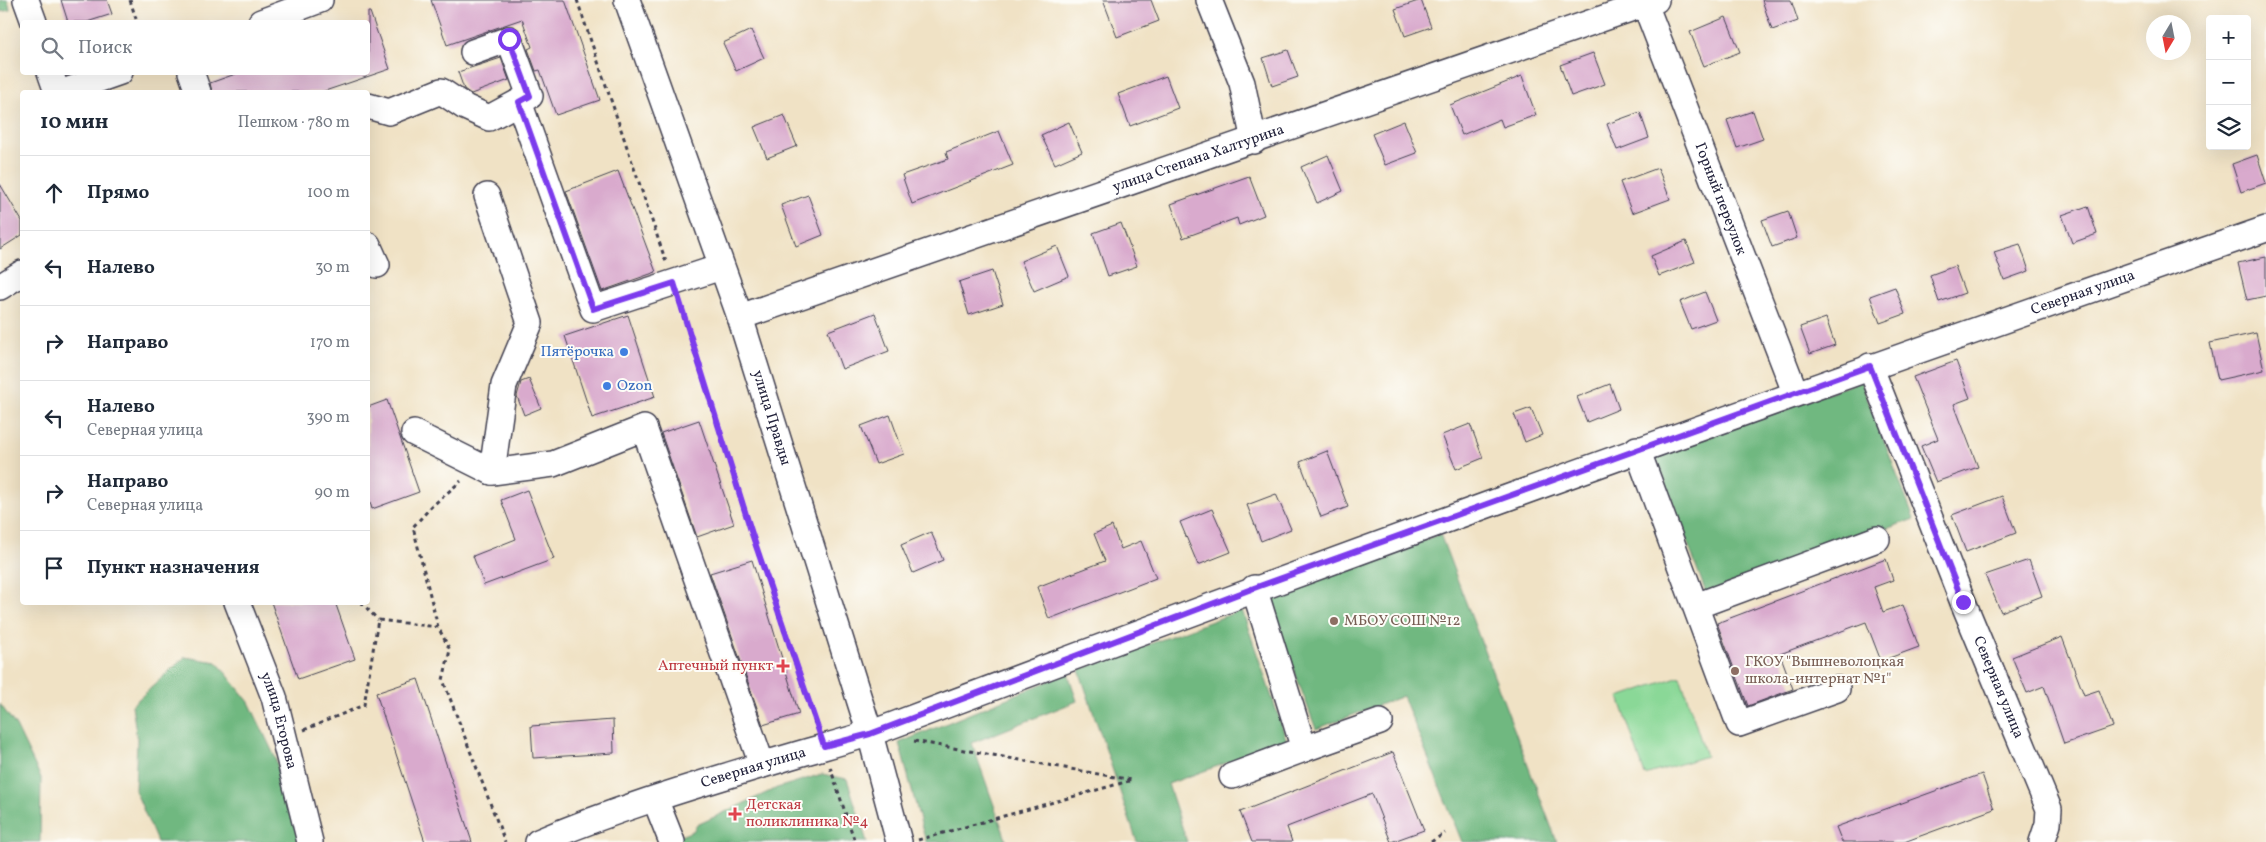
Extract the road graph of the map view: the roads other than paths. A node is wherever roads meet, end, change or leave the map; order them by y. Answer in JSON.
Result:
{"nodes":[{"id":1,"x":26,"y":0,"type":"edge"},
{"id":2,"x":320,"y":0,"type":"edge"},
{"id":3,"x":627,"y":0,"type":"edge"},
{"id":4,"x":1209,"y":0,"type":"edge"},
{"id":5,"x":1651,"y":2,"type":"edge"},
{"id":6,"x":33,"y":20,"type":"edge"},
{"id":7,"x":266,"y":20,"type":"edge"},
{"id":8,"x":473,"y":52,"type":"dead end"},
{"id":9,"x":51,"y":75,"type":"edge"},
{"id":10,"x":111,"y":75,"type":"edge"},
{"id":11,"x":191,"y":75,"type":"edge"},
{"id":12,"x":56,"y":90,"type":"edge"},
{"id":13,"x":69,"y":90,"type":"edge"},
{"id":14,"x":197,"y":90,"type":"edge"},
{"id":15,"x":519,"y":102,"type":"junction"},
{"id":16,"x":370,"y":107,"type":"edge"},
{"id":17,"x":1254,"y":141,"type":"junction"},
{"id":18,"x":487,"y":196,"type":"dead end"},
{"id":19,"x":2266,"y":229,"type":"edge"},
{"id":20,"x":721,"y":267,"type":"junction"},
{"id":21,"x":20,"y":274,"type":"edge"},
{"id":22,"x":0,"y":287,"type":"edge"},
{"id":23,"x":740,"y":317,"type":"junction"},
{"id":24,"x":1870,"y":366,"type":"junction"},
{"id":25,"x":1795,"y":392,"type":"junction"},
{"id":26,"x":414,"y":433,"type":"dead end"},
{"id":27,"x":1638,"y":449,"type":"junction"},
{"id":28,"x":485,"y":469,"type":"junction"},
{"id":29,"x":1877,"y":539,"type":"dead end"},
{"id":30,"x":1254,"y":588,"type":"junction"},
{"id":31,"x":238,"y":605,"type":"edge"},
{"id":32,"x":1696,"y":606,"type":"junction"},
{"id":33,"x":1837,"y":689,"type":"dead end"},
{"id":34,"x":1380,"y":722,"type":"dead end"},
{"id":35,"x":870,"y":734,"type":"junction"},
{"id":36,"x":1304,"y":748,"type":"junction"},
{"id":37,"x":762,"y":765,"type":"junction"},
{"id":38,"x":1232,"y":776,"type":"dead end"},
{"id":39,"x":655,"y":799,"type":"junction"},
{"id":40,"x":580,"y":834,"type":"edge"},
{"id":41,"x":310,"y":842,"type":"edge"},
{"id":42,"x":538,"y":842,"type":"edge"},
{"id":43,"x":672,"y":842,"type":"edge"},
{"id":44,"x":899,"y":842,"type":"edge"},
{"id":45,"x":2042,"y":842,"type":"edge"}],
"edges":[{"from":1,"to":6,"type":"street"},
{"from":2,"to":7,"type":"street"},
{"from":3,"to":20,"type":"street","name":"улица Правды"},
{"from":4,"to":17,"type":"street"},
{"from":5,"to":17,"type":"street","name":"улица Степана Халтурина"},
{"from":5,"to":25,"type":"street","name":"Горный переулок"},
{"from":8,"to":15,"type":"street"},
{"from":9,"to":12,"type":"street"},
{"from":10,"to":13,"type":"street"},
{"from":11,"to":14,"type":"street"},
{"from":15,"to":16,"type":"street"},
{"from":15,"to":20,"type":"street"},
{"from":17,"to":23,"type":"street","name":"улица Степана Халтурина"},
{"from":18,"to":28,"type":"street"},
{"from":19,"to":24,"type":"street","name":"Северная улица"},
{"from":20,"to":23,"type":"street","name":"улица Правды"},
{"from":21,"to":22,"type":"street"},
{"from":23,"to":35,"type":"street","name":"улица Правды"},
{"from":24,"to":25,"type":"street","name":"Северная улица"},
{"from":24,"to":45,"type":"street","name":"Северная улица"},
{"from":25,"to":27,"type":"street","name":"Северная улица"},
{"from":26,"to":28,"type":"street"},
{"from":27,"to":30,"type":"street","name":"Северная улица"},
{"from":27,"to":32,"type":"street"},
{"from":28,"to":37,"type":"street"},
{"from":29,"to":32,"type":"street"},
{"from":30,"to":35,"type":"street","name":"Северная улица"},
{"from":30,"to":36,"type":"street"},
{"from":31,"to":41,"type":"street","name":"улица Егорова"},
{"from":32,"to":33,"type":"street"},
{"from":34,"to":36,"type":"street"},
{"from":35,"to":37,"type":"street","name":"Северная улица"},
{"from":35,"to":44,"type":"street","name":"улица Правды"},
{"from":36,"to":38,"type":"street"},
{"from":37,"to":39,"type":"street","name":"Северная улица"},
{"from":39,"to":40,"type":"street","name":"Северная улица"},
{"from":39,"to":43,"type":"street"},
{"from":40,"to":42,"type":"street","name":"Северная улица"}]}
